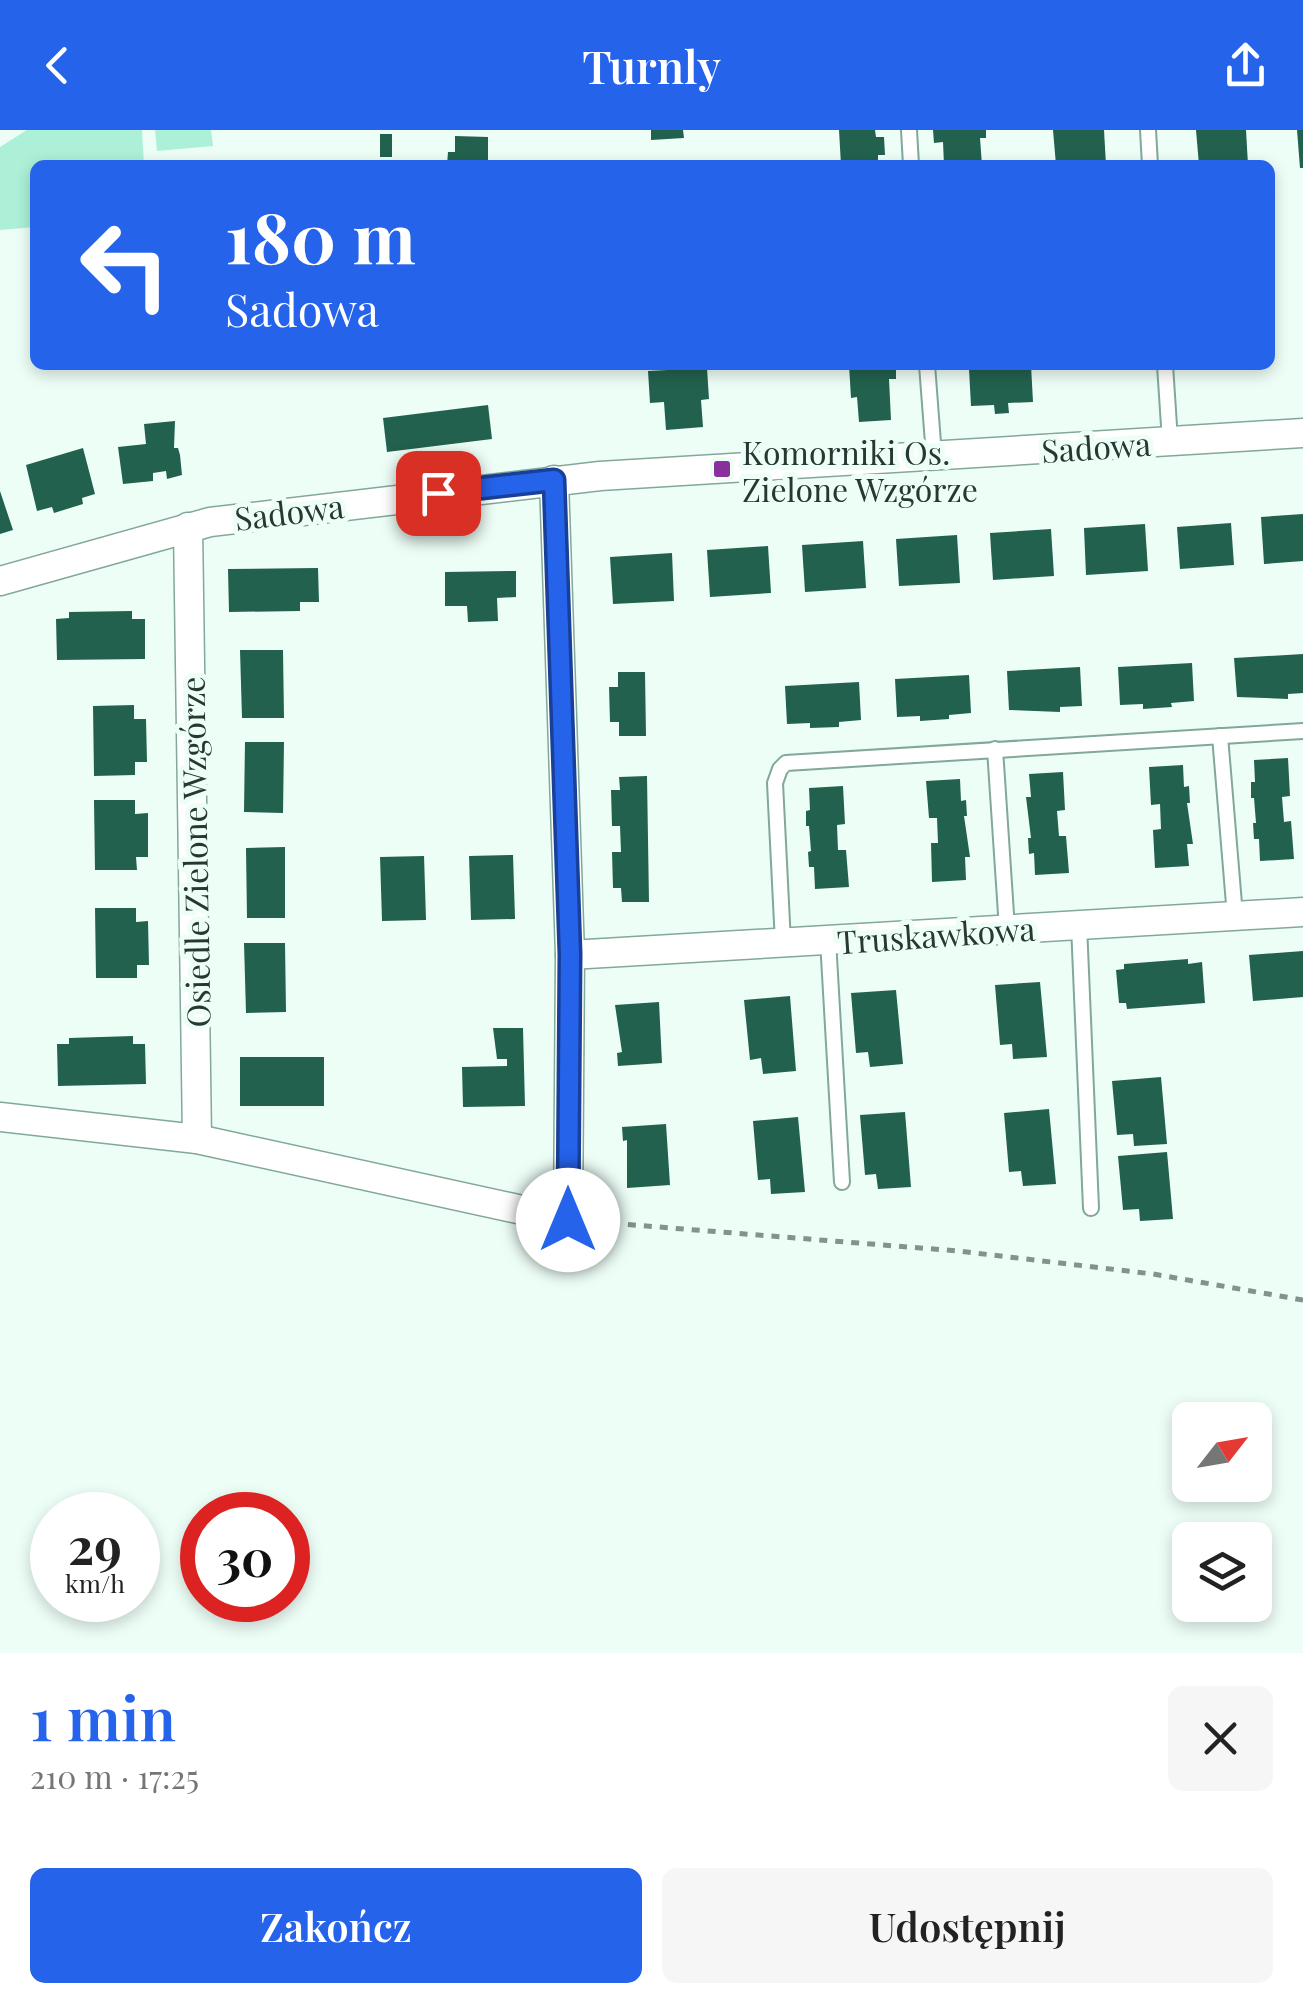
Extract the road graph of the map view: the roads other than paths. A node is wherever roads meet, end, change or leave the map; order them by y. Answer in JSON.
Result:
{"nodes":[{"id":1,"x":908,"y":130,"type":"edge"},
{"id":2,"x":1148,"y":130,"type":"edge"},
{"id":3,"x":911,"y":160,"type":"edge"},
{"id":4,"x":1150,"y":160,"type":"edge"},
{"id":5,"x":927,"y":370,"type":"edge"},
{"id":6,"x":1165,"y":370,"type":"edge"},
{"id":7,"x":1303,"y":432,"type":"edge"},
{"id":8,"x":1170,"y":441,"type":"junction"},
{"id":9,"x":934,"y":456,"type":"junction"},
{"id":10,"x":554,"y":480,"type":"junction"},
{"id":11,"x":188,"y":527,"type":"junction"},
{"id":12,"x":0,"y":581,"type":"edge"},
{"id":13,"x":1303,"y":731,"type":"edge"},
{"id":14,"x":1220,"y":736,"type":"junction"},
{"id":15,"x":995,"y":749,"type":"junction"},
{"id":16,"x":1303,"y":912,"type":"edge"},
{"id":17,"x":1235,"y":916,"type":"junction"},
{"id":18,"x":1079,"y":925,"type":"junction"},
{"id":19,"x":1006,"y":930,"type":"junction"},
{"id":20,"x":828,"y":940,"type":"junction"},
{"id":21,"x":783,"y":943,"type":"junction"},
{"id":22,"x":570,"y":954,"type":"junction"},
{"id":23,"x":0,"y":1117,"type":"edge"},
{"id":24,"x":197,"y":1139,"type":"junction"},
{"id":25,"x":842,"y":1182,"type":"dead end"},
{"id":26,"x":1091,"y":1208,"type":"dead end"}],
"edges":[{"from":1,"to":3,"type":"lane"},
{"from":2,"to":4,"type":"lane"},
{"from":5,"to":9,"type":"lane"},
{"from":6,"to":8,"type":"lane"},
{"from":7,"to":8,"type":"street","name":"Sadowa"},
{"from":8,"to":9,"type":"street","name":"Sadowa"},
{"from":9,"to":10,"type":"street","name":"Sadowa"},
{"from":10,"to":11,"type":"street","name":"Sadowa"},
{"from":10,"to":22,"type":"street"},
{"from":11,"to":12,"type":"street","name":"Sadowa"},
{"from":11,"to":24,"type":"street","name":"Osiedle Zielone Wzgórze"},
{"from":13,"to":14,"type":"lane"},
{"from":14,"to":15,"type":"lane"},
{"from":14,"to":17,"type":"lane"},
{"from":15,"to":19,"type":"lane"},
{"from":15,"to":21,"type":"lane"},
{"from":16,"to":17,"type":"street","name":"Truskawkowa"},
{"from":17,"to":18,"type":"street","name":"Truskawkowa"},
{"from":18,"to":19,"type":"street","name":"Truskawkowa"},
{"from":18,"to":26,"type":"lane"},
{"from":19,"to":20,"type":"street","name":"Truskawkowa"},
{"from":20,"to":21,"type":"street","name":"Truskawkowa"},
{"from":20,"to":25,"type":"lane"},
{"from":21,"to":22,"type":"street","name":"Truskawkowa"},
{"from":22,"to":24,"type":"street"},
{"from":23,"to":24,"type":"street"}]}
